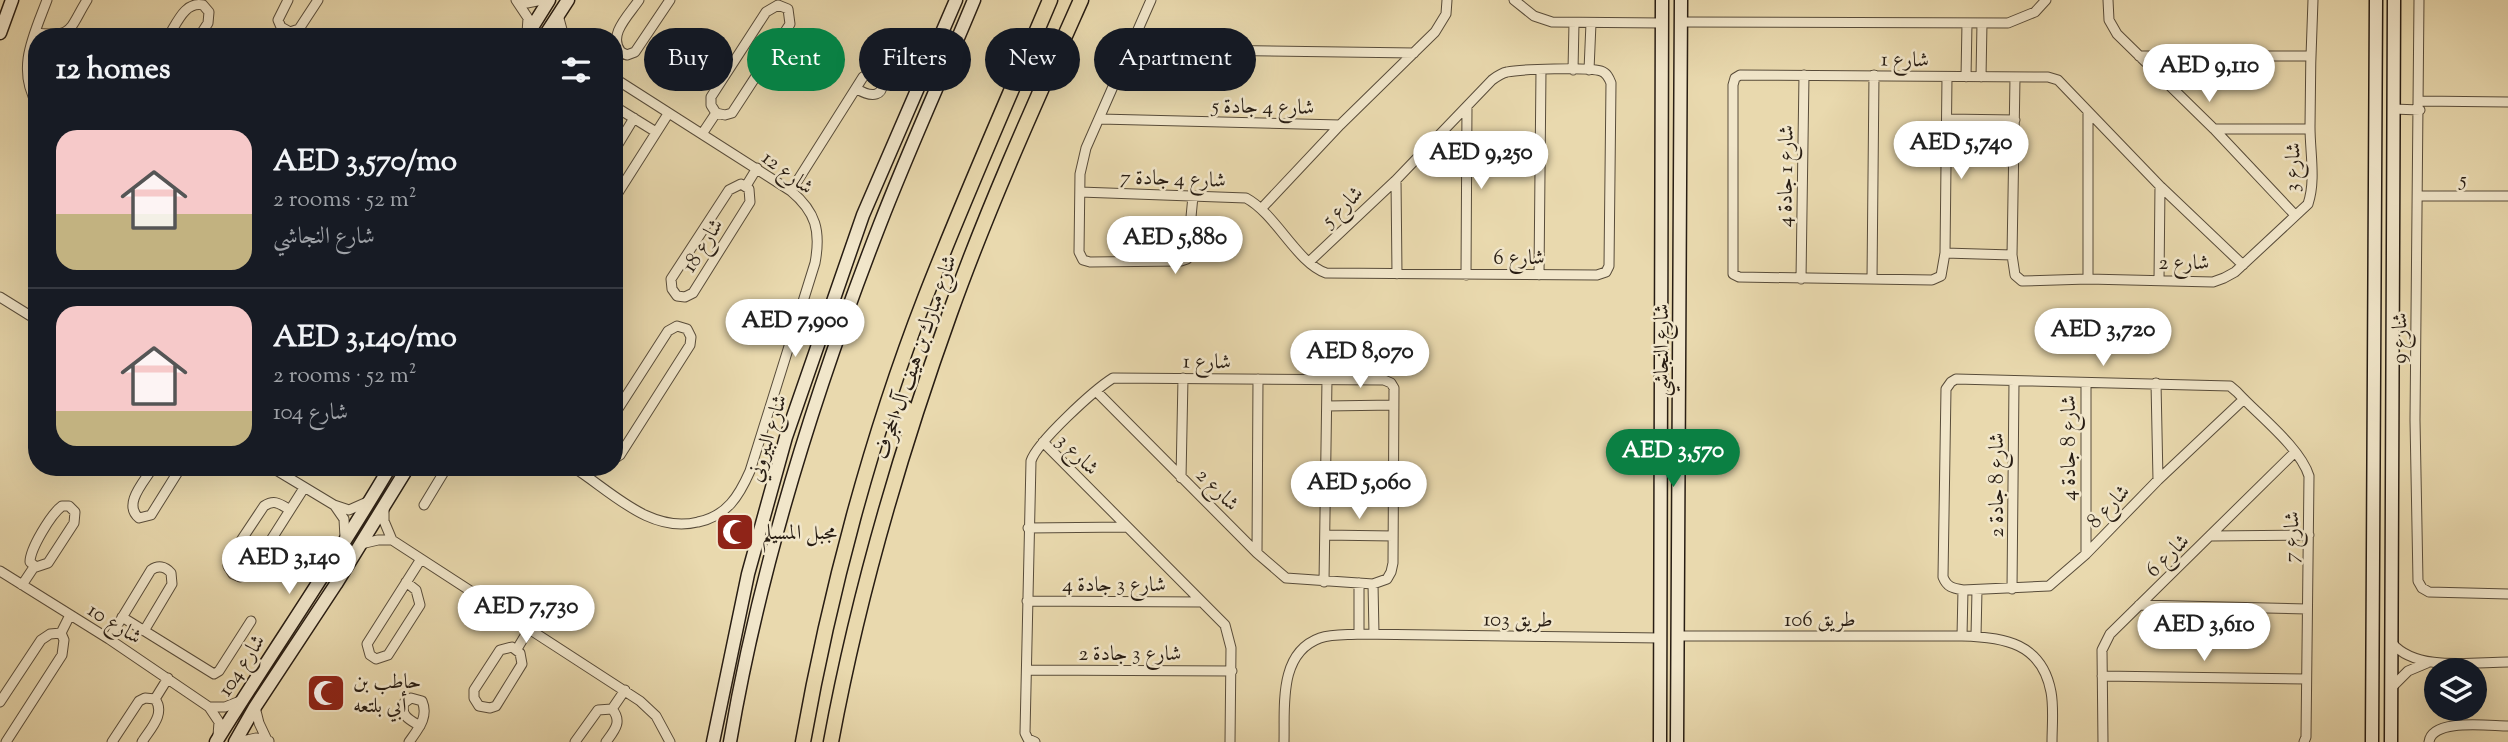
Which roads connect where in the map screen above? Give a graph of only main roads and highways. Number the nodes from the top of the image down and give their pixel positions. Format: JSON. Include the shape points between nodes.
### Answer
{"nodes":[{"id":1,"x":1038,"y":0,"type":"edge"},
{"id":2,"x":1050,"y":0,"type":"edge"},
{"id":3,"x":1081,"y":0,"type":"edge"},
{"id":4,"x":1034,"y":28,"type":"edge"},
{"id":5,"x":1038,"y":28,"type":"edge"},
{"id":6,"x":1011,"y":91,"type":"edge"},
{"id":7,"x":949,"y":243,"type":"junction"},
{"id":8,"x":970,"y":262,"type":"junction"},
{"id":9,"x":888,"y":407,"type":"junction"},
{"id":10,"x":892,"y":489,"type":"junction"},
{"id":11,"x":803,"y":742,"type":"edge"},
{"id":12,"x":831,"y":742,"type":"edge"}],
"edges":[{"from":1,"to":4,"type":"main road"},
{"from":2,"to":5,"type":"main road","name":"شارع مبارك بن هيف آل الحجرف"},
{"from":3,"to":8,"type":"main road","name":"شارع مبارك بن هيف آل الحجرف"},
{"from":6,"to":7,"type":"main road","name":"شارع مبارك بن هيف آل الحجرف"},
{"from":7,"to":8,"type":"main road","via":[[953,266]]},
{"from":7,"to":9,"type":"main road","name":"شارع مبارك بن هيف آل الحجرف"},
{"from":8,"to":10,"type":"main road","name":"شارع مبارك بن هيف آل الحجرف"},
{"from":9,"to":10,"type":"main road","via":[[900,404],[907,411]]},
{"from":9,"to":11,"type":"main road","name":"شارع مبارك بن هيف آل الحجرف","via":[[841,568]]},
{"from":10,"to":12,"type":"main road","name":"شارع مبارك بن هيف آل الحجرف"}]}
